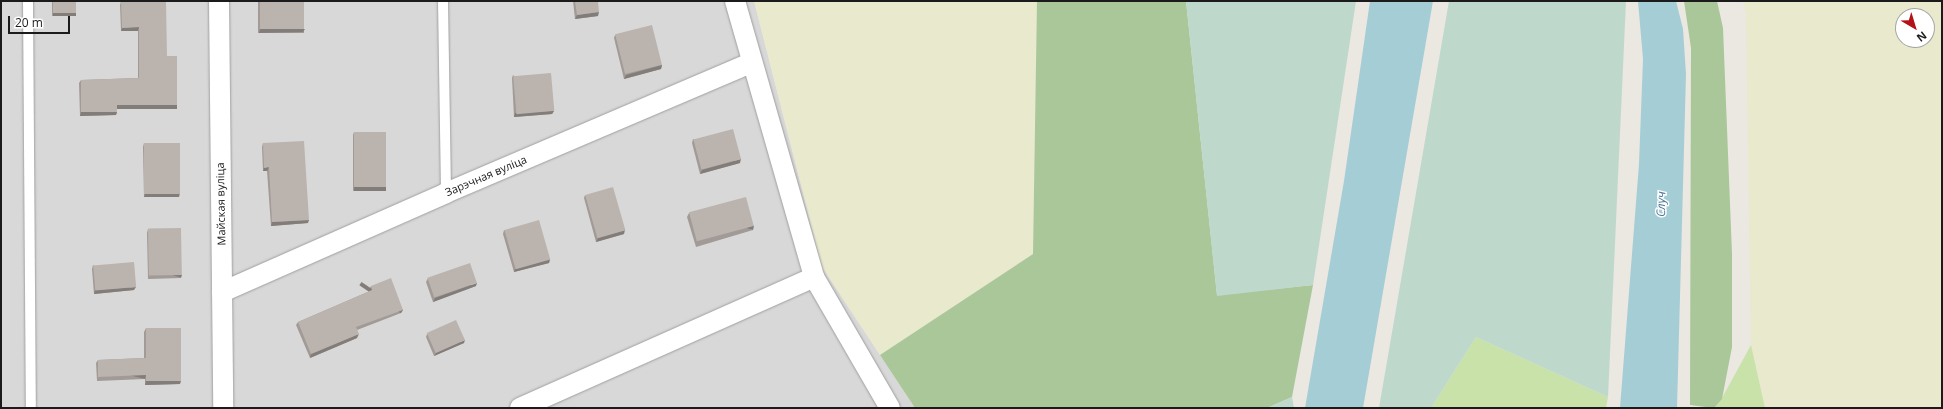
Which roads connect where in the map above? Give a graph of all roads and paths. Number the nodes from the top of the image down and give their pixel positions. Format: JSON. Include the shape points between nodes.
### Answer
{"nodes":[{"id":1,"x":28,"y":1,"type":"edge"},
{"id":2,"x":219,"y":1,"type":"edge"},
{"id":3,"x":443,"y":1,"type":"edge"},
{"id":4,"x":735,"y":1,"type":"edge"},
{"id":5,"x":751,"y":63,"type":"junction"},
{"id":6,"x":446,"y":193,"type":"junction"},
{"id":7,"x":814,"y":277,"type":"junction"},
{"id":8,"x":222,"y":292,"type":"junction"},
{"id":9,"x":31,"y":408,"type":"edge"},
{"id":10,"x":223,"y":408,"type":"edge"},
{"id":11,"x":520,"y":408,"type":"edge"},
{"id":12,"x":890,"y":408,"type":"edge"}],
"edges":[{"from":1,"to":9,"type":"lane"},
{"from":2,"to":8,"type":"street","name":"Майская вуліца"},
{"from":3,"to":6,"type":"lane"},
{"from":4,"to":5,"type":"street"},
{"from":5,"to":6,"type":"street","name":"Зарэчная вуліца"},
{"from":5,"to":7,"type":"street"},
{"from":6,"to":8,"type":"street","name":"Зарэчная вуліца"},
{"from":7,"to":11,"type":"street"},
{"from":7,"to":12,"type":"street"},
{"from":8,"to":10,"type":"street","name":"Майская вуліца"}]}
